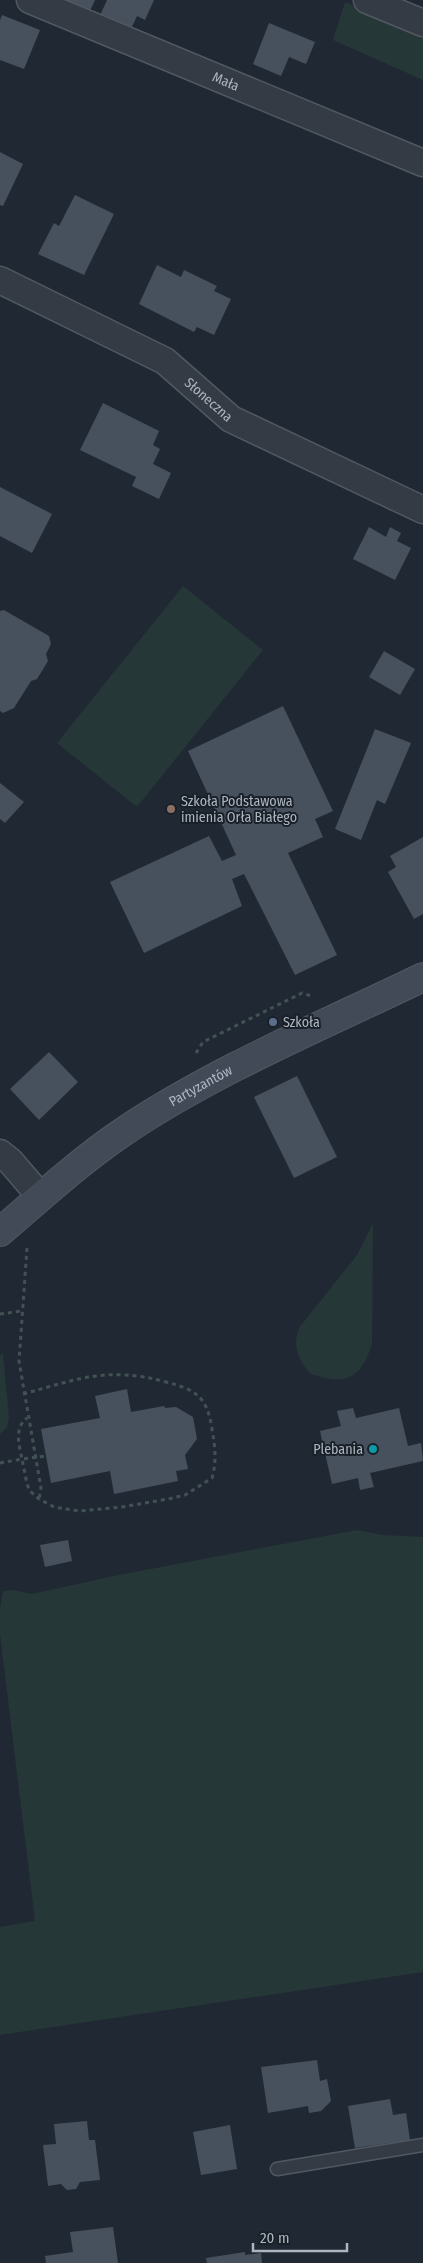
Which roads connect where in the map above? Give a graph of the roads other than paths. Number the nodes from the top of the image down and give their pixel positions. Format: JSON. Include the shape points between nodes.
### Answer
{"nodes":[{"id":1,"x":30,"y":0,"type":"edge"},
{"id":2,"x":367,"y":0,"type":"edge"},
{"id":3,"x":423,"y":24,"type":"edge"},
{"id":4,"x":423,"y":163,"type":"edge"},
{"id":5,"x":0,"y":280,"type":"edge"},
{"id":6,"x":423,"y":510,"type":"edge"},
{"id":7,"x":423,"y":977,"type":"edge"},
{"id":8,"x":0,"y":1153,"type":"edge"},
{"id":9,"x":41,"y":1197,"type":"junction"},
{"id":10,"x":0,"y":1232,"type":"edge"},
{"id":11,"x":423,"y":2145,"type":"edge"},
{"id":12,"x":277,"y":2169,"type":"dead end"}],
"edges":[{"from":1,"to":4,"type":"street","name":"Mała"},
{"from":2,"to":3,"type":"street"},
{"from":5,"to":6,"type":"street","name":"Słoneczna","via":[[165,361],[231,419]]},
{"from":7,"to":9,"type":"street","name":"Partyzantów","via":[[214,1078],[124,1132]]},
{"from":8,"to":9,"type":"street"},
{"from":9,"to":10,"type":"street","name":"Partyzantów"},
{"from":11,"to":12,"type":"lane"}]}
